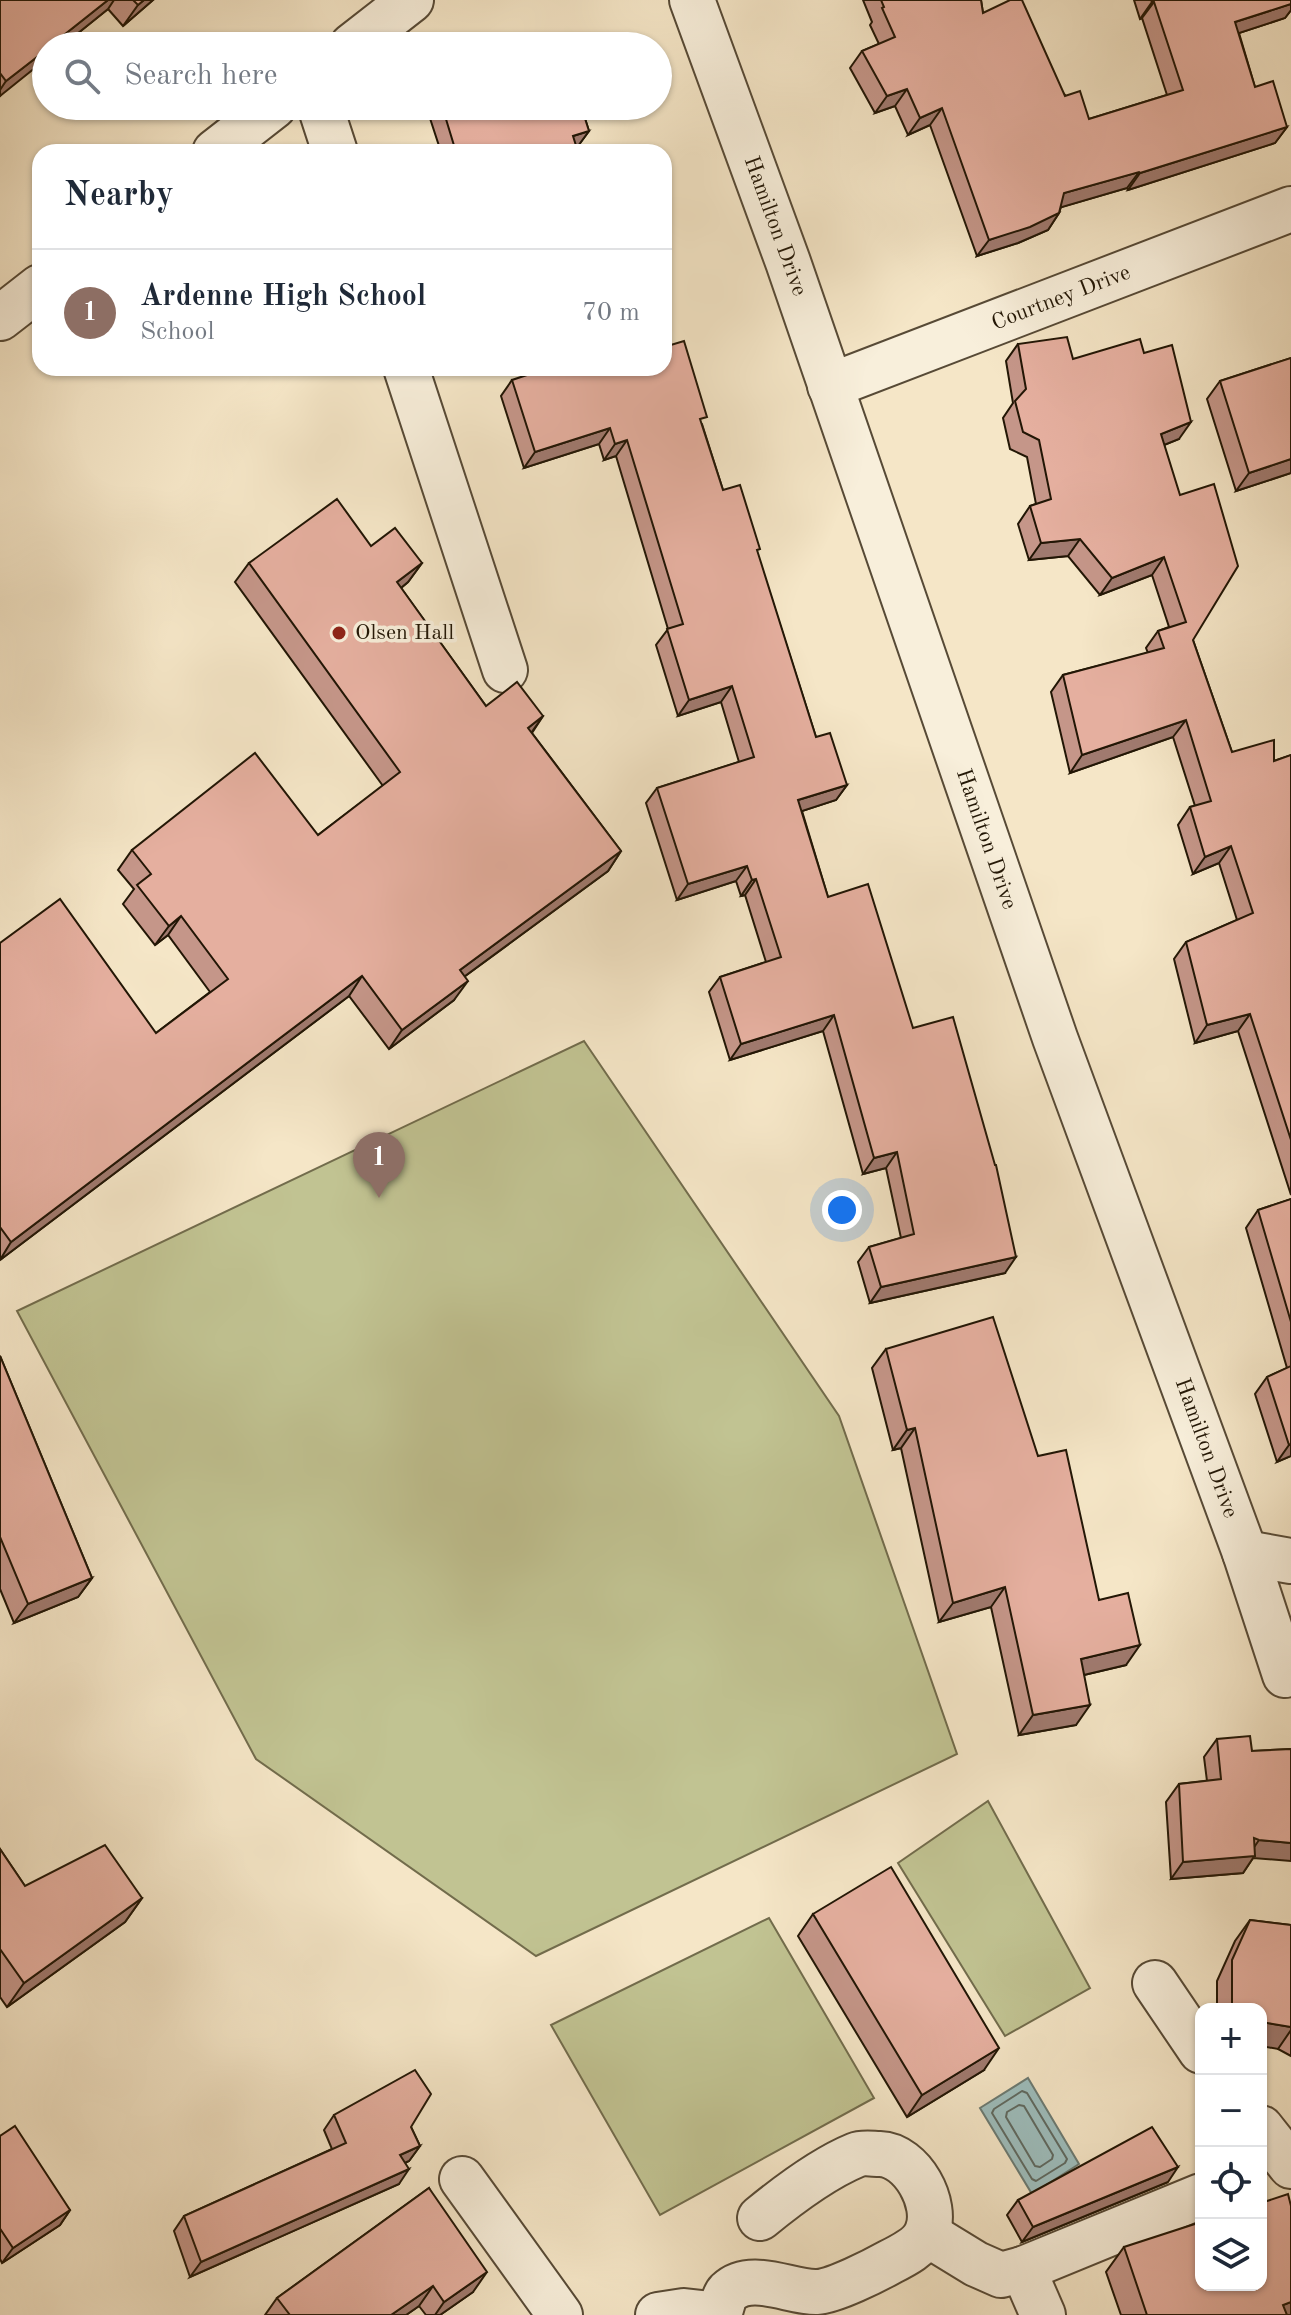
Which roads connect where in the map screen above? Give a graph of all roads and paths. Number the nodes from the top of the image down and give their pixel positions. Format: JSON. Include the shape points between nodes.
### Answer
{"nodes":[{"id":1,"x":411,"y":0,"type":"edge"},
{"id":2,"x":692,"y":0,"type":"edge"},
{"id":3,"x":370,"y":32,"type":"edge"},
{"id":4,"x":256,"y":120,"type":"edge"},
{"id":5,"x":325,"y":120,"type":"edge"},
{"id":6,"x":225,"y":144,"type":"edge"},
{"id":7,"x":332,"y":144,"type":"edge"},
{"id":8,"x":1291,"y":209,"type":"edge"},
{"id":9,"x":32,"y":293,"type":"edge"},
{"id":10,"x":0,"y":318,"type":"edge"},
{"id":11,"x":409,"y":376,"type":"edge"},
{"id":12,"x":830,"y":386,"type":"junction"},
{"id":13,"x":505,"y":670,"type":"dead end"},
{"id":14,"x":1245,"y":1553,"type":"junction"},
{"id":15,"x":1291,"y":1561,"type":"edge"},
{"id":16,"x":1285,"y":1675,"type":"dead end"},
{"id":17,"x":1155,"y":1983,"type":"dead end"},
{"id":18,"x":1195,"y":2042,"type":"edge"},
{"id":19,"x":462,"y":2179,"type":"dead end"},
{"id":20,"x":1195,"y":2198,"type":"edge"},
{"id":21,"x":760,"y":2218,"type":"dead end"},
{"id":22,"x":927,"y":2234,"type":"junction"},
{"id":23,"x":1023,"y":2269,"type":"junction"},
{"id":24,"x":560,"y":2315,"type":"edge"},
{"id":25,"x":658,"y":2315,"type":"edge"},
{"id":26,"x":720,"y":2315,"type":"edge"},
{"id":27,"x":1043,"y":2315,"type":"edge"}],
"edges":[{"from":1,"to":3,"type":"street"},
{"from":2,"to":12,"type":"street","name":"Hamilton Drive"},
{"from":4,"to":6,"type":"street"},
{"from":5,"to":7,"type":"street"},
{"from":8,"to":12,"type":"street","name":"Courtney Drive"},
{"from":9,"to":10,"type":"street"},
{"from":11,"to":13,"type":"street"},
{"from":12,"to":14,"type":"street","name":"Hamilton Drive","via":[[1050,1023]]},
{"from":14,"to":15,"type":"street"},
{"from":14,"to":16,"type":"street","name":"Hamilton Drive"},
{"from":17,"to":18,"type":"street"},
{"from":19,"to":24,"type":"street"},
{"from":20,"to":23,"type":"street"},
{"from":21,"to":22,"type":"street","via":[[797,2188],[859,2154],[888,2154],[915,2173],[925,2191]]},
{"from":22,"to":23,"type":"street","via":[[1001,2275]]},
{"from":22,"to":26,"type":"street","via":[[906,2254],[817,2292],[740,2285],[727,2294]]},
{"from":23,"to":27,"type":"street"},
{"from":25,"to":26,"type":"street"}]}
